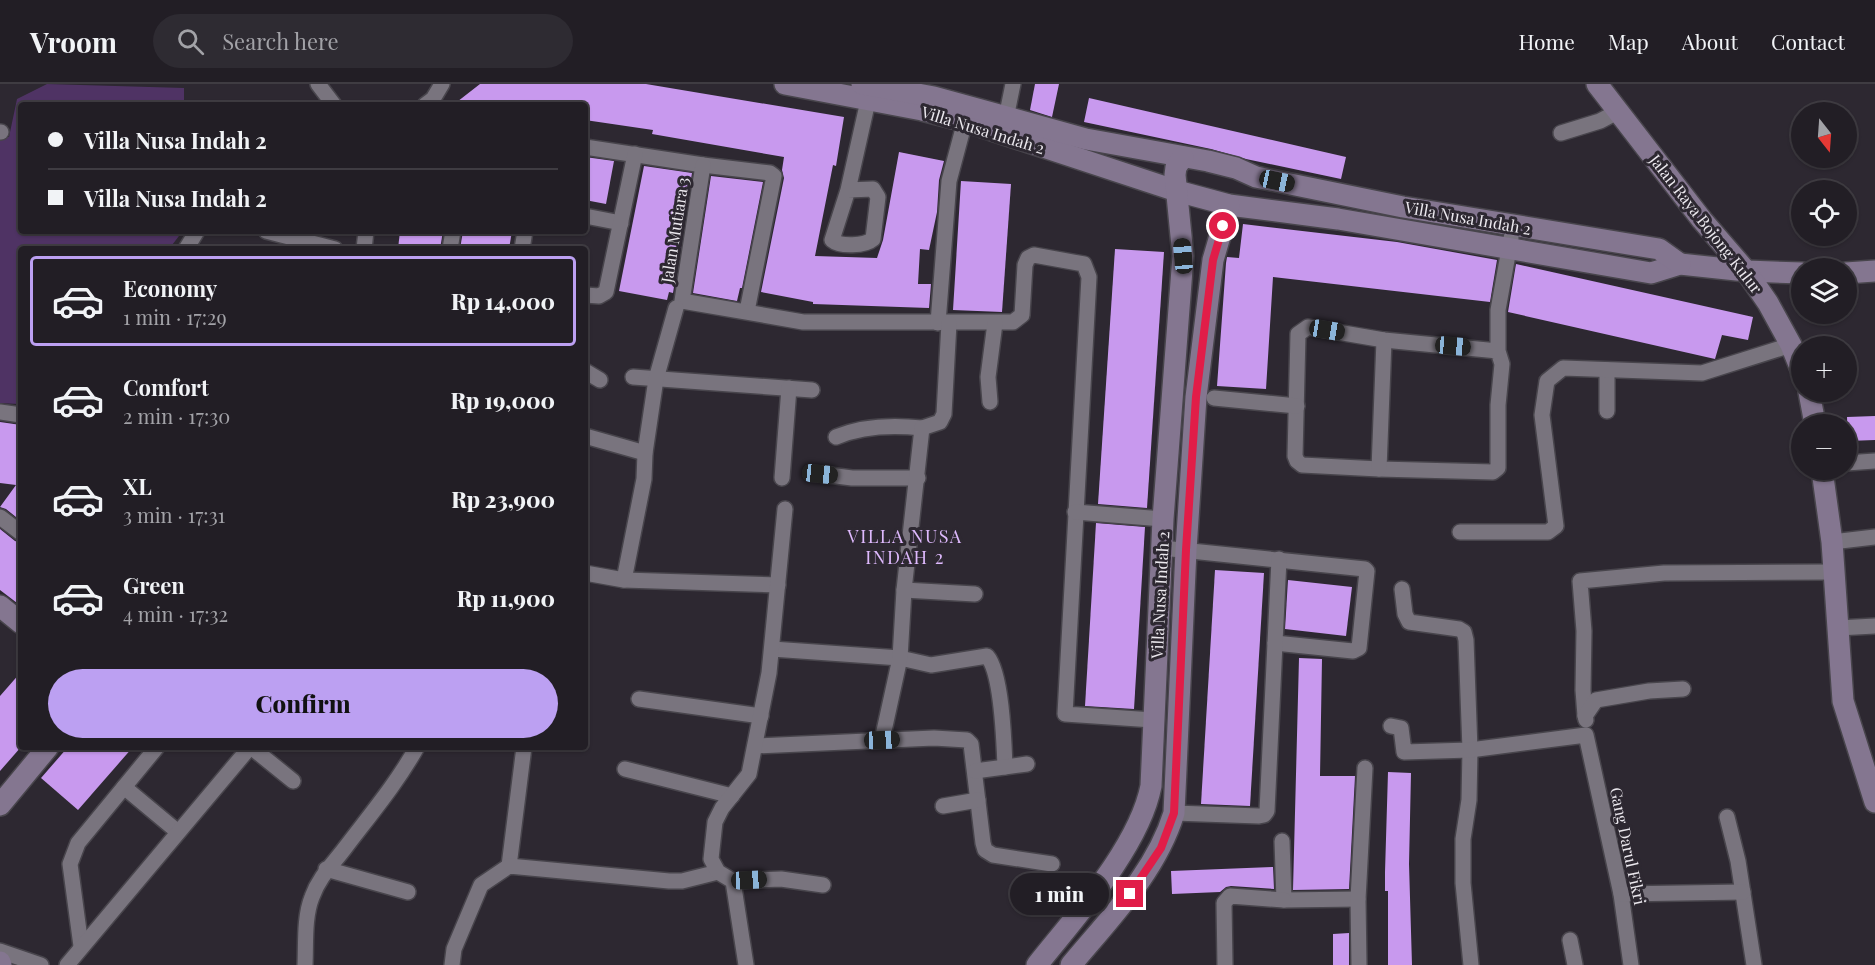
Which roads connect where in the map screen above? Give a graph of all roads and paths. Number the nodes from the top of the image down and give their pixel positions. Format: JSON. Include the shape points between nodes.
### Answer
{"nodes":[{"id":1,"x":318,"y":84,"type":"edge"},
{"id":2,"x":442,"y":84,"type":"edge"},
{"id":3,"x":785,"y":84,"type":"edge"},
{"id":4,"x":1013,"y":84,"type":"edge"},
{"id":5,"x":1597,"y":84,"type":"edge"},
{"id":6,"x":862,"y":90,"type":"edge"},
{"id":7,"x":935,"y":91,"type":"edge"},
{"id":8,"x":332,"y":102,"type":"edge"},
{"id":9,"x":428,"y":102,"type":"edge"},
{"id":10,"x":1617,"y":112,"type":"junction"},
{"id":11,"x":1006,"y":118,"type":"junction"},
{"id":12,"x":965,"y":121,"type":"junction"},
{"id":13,"x":1562,"y":133,"type":"dead end"},
{"id":14,"x":588,"y":147,"type":"edge"},
{"id":15,"x":635,"y":154,"type":"junction"},
{"id":16,"x":1183,"y":157,"type":"junction"},
{"id":17,"x":703,"y":165,"type":"junction"},
{"id":18,"x":1256,"y":177,"type":"junction"},
{"id":19,"x":848,"y":190,"type":"dead end"},
{"id":20,"x":1177,"y":191,"type":"junction"},
{"id":21,"x":1237,"y":206,"type":"junction"},
{"id":22,"x":588,"y":217,"type":"edge"},
{"id":23,"x":621,"y":223,"type":"junction"},
{"id":24,"x":1513,"y":226,"type":"junction"},
{"id":25,"x":1551,"y":232,"type":"junction"},
{"id":26,"x":275,"y":234,"type":"edge"},
{"id":27,"x":289,"y":239,"type":"edge"},
{"id":28,"x":321,"y":246,"type":"edge"},
{"id":29,"x":1510,"y":248,"type":"junction"},
{"id":30,"x":1546,"y":255,"type":"junction"},
{"id":31,"x":1680,"y":264,"type":"junction"},
{"id":32,"x":1746,"y":270,"type":"junction"},
{"id":33,"x":1875,"y":271,"type":"edge"},
{"id":34,"x":1791,"y":272,"type":"edge"},
{"id":35,"x":1857,"y":272,"type":"edge"},
{"id":36,"x":588,"y":295,"type":"edge"},
{"id":37,"x":679,"y":305,"type":"junction"},
{"id":38,"x":747,"y":311,"type":"junction"},
{"id":39,"x":943,"y":323,"type":"junction"},
{"id":40,"x":995,"y":323,"type":"junction"},
{"id":41,"x":1384,"y":340,"type":"junction"},
{"id":42,"x":1791,"y":345,"type":"joint"},
{"id":43,"x":1498,"y":351,"type":"junction"},
{"id":44,"x":1607,"y":370,"type":"junction"},
{"id":45,"x":588,"y":373,"type":"edge"},
{"id":46,"x":633,"y":377,"type":"dead end"},
{"id":47,"x":656,"y":379,"type":"junction"},
{"id":48,"x":600,"y":380,"type":"dead end"},
{"id":49,"x":789,"y":388,"type":"junction"},
{"id":50,"x":812,"y":390,"type":"dead end"},
{"id":51,"x":1214,"y":398,"type":"dead end"},
{"id":52,"x":990,"y":402,"type":"dead end"},
{"id":53,"x":1297,"y":406,"type":"junction"},
{"id":54,"x":1607,"y":411,"type":"dead end"},
{"id":55,"x":0,"y":412,"type":"edge"},
{"id":56,"x":18,"y":415,"type":"edge"},
{"id":57,"x":922,"y":428,"type":"junction"},
{"id":58,"x":588,"y":437,"type":"edge"},
{"id":59,"x":836,"y":437,"type":"dead end"},
{"id":60,"x":645,"y":453,"type":"junction"},
{"id":61,"x":1875,"y":461,"type":"edge"},
{"id":62,"x":1857,"y":462,"type":"edge"},
{"id":63,"x":1379,"y":469,"type":"junction"},
{"id":64,"x":820,"y":474,"type":"dead end"},
{"id":65,"x":782,"y":478,"type":"dead end"},
{"id":66,"x":918,"y":478,"type":"junction"},
{"id":67,"x":1823,"y":480,"type":"edge"},
{"id":68,"x":785,"y":509,"type":"dead end"},
{"id":69,"x":1076,"y":512,"type":"junction"},
{"id":70,"x":0,"y":517,"type":"edge"},
{"id":71,"x":1163,"y":519,"type":"junction"},
{"id":72,"x":18,"y":531,"type":"edge"},
{"id":73,"x":1460,"y":532,"type":"dead end"},
{"id":74,"x":1875,"y":537,"type":"edge"},
{"id":75,"x":1832,"y":542,"type":"junction"},
{"id":76,"x":1162,"y":548,"type":"junction"},
{"id":77,"x":1186,"y":550,"type":"junction"},
{"id":78,"x":1279,"y":559,"type":"junction"},
{"id":79,"x":1834,"y":572,"type":"junction"},
{"id":80,"x":588,"y":574,"type":"edge"},
{"id":81,"x":624,"y":580,"type":"junction"},
{"id":82,"x":778,"y":585,"type":"junction"},
{"id":83,"x":1402,"y":589,"type":"dead end"},
{"id":84,"x":904,"y":590,"type":"junction"},
{"id":85,"x":975,"y":594,"type":"dead end"},
{"id":86,"x":0,"y":606,"type":"edge"},
{"id":87,"x":18,"y":621,"type":"edge"},
{"id":88,"x":1875,"y":626,"type":"edge"},
{"id":89,"x":1838,"y":628,"type":"junction"},
{"id":90,"x":1275,"y":642,"type":"junction"},
{"id":91,"x":772,"y":650,"type":"junction"},
{"id":92,"x":900,"y":658,"type":"junction"},
{"id":93,"x":1683,"y":689,"type":"dead end"},
{"id":94,"x":639,"y":699,"type":"dead end"},
{"id":95,"x":761,"y":716,"type":"junction"},
{"id":96,"x":1586,"y":716,"type":"junction"},
{"id":97,"x":1153,"y":720,"type":"junction"},
{"id":98,"x":1390,"y":726,"type":"dead end"},
{"id":99,"x":1586,"y":735,"type":"junction"},
{"id":100,"x":882,"y":740,"type":"junction"},
{"id":101,"x":755,"y":746,"type":"junction"},
{"id":102,"x":46,"y":750,"type":"edge"},
{"id":103,"x":155,"y":750,"type":"edge"},
{"id":104,"x":247,"y":750,"type":"edge"},
{"id":105,"x":254,"y":750,"type":"edge"},
{"id":106,"x":415,"y":750,"type":"edge"},
{"id":107,"x":524,"y":750,"type":"edge"},
{"id":108,"x":1470,"y":750,"type":"junction"},
{"id":109,"x":1027,"y":764,"type":"dead end"},
{"id":110,"x":1005,"y":767,"type":"junction"},
{"id":111,"x":1365,"y":768,"type":"dead end"},
{"id":112,"x":1869,"y":768,"type":"edge"},
{"id":113,"x":625,"y":769,"type":"dead end"},
{"id":114,"x":975,"y":771,"type":"junction"},
{"id":115,"x":293,"y":781,"type":"dead end"},
{"id":116,"x":124,"y":787,"type":"junction"},
{"id":117,"x":732,"y":796,"type":"junction"},
{"id":118,"x":978,"y":800,"type":"junction"},
{"id":119,"x":1875,"y":802,"type":"edge"},
{"id":120,"x":0,"y":805,"type":"edge"},
{"id":121,"x":943,"y":806,"type":"dead end"},
{"id":122,"x":1174,"y":813,"type":"junction"},
{"id":123,"x":1727,"y":817,"type":"dead end"},
{"id":124,"x":178,"y":832,"type":"junction"},
{"id":125,"x":1282,"y":841,"type":"dead end"},
{"id":126,"x":1052,"y":864,"type":"dead end"},
{"id":127,"x":509,"y":866,"type":"junction"},
{"id":128,"x":326,"y":869,"type":"junction"},
{"id":129,"x":718,"y":872,"type":"junction"},
{"id":130,"x":733,"y":881,"type":"junction"},
{"id":131,"x":823,"y":885,"type":"dead end"},
{"id":132,"x":408,"y":892,"type":"dead end"},
{"id":133,"x":1743,"y":892,"type":"junction"},
{"id":134,"x":1621,"y":894,"type":"junction"},
{"id":135,"x":1358,"y":899,"type":"junction"},
{"id":136,"x":1284,"y":900,"type":"junction"},
{"id":137,"x":1570,"y":940,"type":"dead end"},
{"id":138,"x":81,"y":946,"type":"junction"},
{"id":139,"x":0,"y":951,"type":"edge"},
{"id":140,"x":41,"y":965,"type":"edge"},
{"id":141,"x":67,"y":965,"type":"edge"},
{"id":142,"x":305,"y":965,"type":"edge"},
{"id":143,"x":452,"y":965,"type":"edge"},
{"id":144,"x":746,"y":965,"type":"edge"},
{"id":145,"x":1037,"y":965,"type":"edge"},
{"id":146,"x":1071,"y":965,"type":"edge"},
{"id":147,"x":1225,"y":965,"type":"edge"},
{"id":148,"x":1359,"y":965,"type":"edge"},
{"id":149,"x":1471,"y":965,"type":"edge"},
{"id":150,"x":1575,"y":965,"type":"edge"},
{"id":151,"x":1631,"y":965,"type":"edge"},
{"id":152,"x":1754,"y":965,"type":"edge"}],
"edges":[{"from":1,"to":8,"type":"street"},
{"from":2,"to":9,"type":"street"},
{"from":3,"to":6,"type":"main road","name":"Villa Nusa Indah 2"},
{"from":4,"to":11,"type":"street"},
{"from":5,"to":10,"type":"main road","name":"Jalan Raya Bojong Kulur"},
{"from":6,"to":7,"type":"main road","name":"Villa Nusa Indah 2"},
{"from":6,"to":12,"type":"main road","name":"Villa Nusa Indah 2"},
{"from":6,"to":19,"type":"street"},
{"from":7,"to":11,"type":"main road","name":"Villa Nusa Indah 2"},
{"from":10,"to":13,"type":"street"},
{"from":10,"to":32,"type":"main road","name":"Jalan Raya Bojong Kulur"},
{"from":11,"to":16,"type":"main road","name":"Villa Nusa Indah 2","via":[[1086,140]]},
{"from":12,"to":20,"type":"main road","name":"Villa Nusa Indah 2"},
{"from":12,"to":39,"type":"street","via":[[949,181]]},
{"from":14,"to":15,"type":"street"},
{"from":15,"to":17,"type":"street"},
{"from":15,"to":23,"type":"street"},
{"from":16,"to":18,"type":"main road","name":"Villa Nusa Indah 2","via":[[1236,168]]},
{"from":16,"to":20,"type":"main road","name":"Villa Nusa Indah 2","via":[[1176,167]]},
{"from":17,"to":37,"type":"street","name":"Jalan Mutiara 3"},
{"from":17,"to":38,"type":"street","via":[[774,176]]},
{"from":18,"to":21,"type":"main road","via":[[1254,195]]},
{"from":18,"to":24,"type":"main road","name":"Villa Nusa Indah 2"},
{"from":20,"to":21,"type":"main road","name":"Villa Nusa Indah 2"},
{"from":20,"to":71,"type":"main road","name":"Villa Nusa Indah 2","via":[[1183,256]]},
{"from":21,"to":29,"type":"main road","name":"Villa Nusa Indah 2"},
{"from":21,"to":77,"type":"main road","name":"Villa Nusa Indah 2","via":[[1213,260],[1196,397]]},
{"from":22,"to":23,"type":"street"},
{"from":23,"to":36,"type":"street","via":[[606,292]]},
{"from":24,"to":25,"type":"main road","name":"Villa Nusa Indah 2"},
{"from":24,"to":29,"type":"street"},
{"from":25,"to":30,"type":"main road"},
{"from":25,"to":31,"type":"main road","name":"Villa Nusa Indah 2","via":[[1659,249]]},
{"from":26,"to":27,"type":"street"},
{"from":27,"to":28,"type":"street"},
{"from":29,"to":30,"type":"main road","name":"Villa Nusa Indah 2"},
{"from":29,"to":43,"type":"street","via":[[1498,309]]},
{"from":30,"to":31,"type":"main road","name":"Villa Nusa Indah 2","via":[[1651,273]]},
{"from":31,"to":32,"type":"main road","name":"Villa Nusa Indah 2"},
{"from":32,"to":34,"type":"main road","name":"Villa Nusa Indah 2"},
{"from":32,"to":42,"type":"main road","name":"Jalan Raya Bojong Kulur"},
{"from":33,"to":35,"type":"main road"},
{"from":37,"to":38,"type":"street"},
{"from":37,"to":47,"type":"street","name":"Jalan Mutiara 3"},
{"from":38,"to":39,"type":"street","via":[[802,322]]},
{"from":39,"to":40,"type":"street"},
{"from":39,"to":57,"type":"street","via":[[944,414],[940,422]]},
{"from":40,"to":52,"type":"street","via":[[988,377]]},
{"from":40,"to":69,"type":"street","via":[[1013,322],[1022,315],[1025,265],[1029,258],[1034,255],[1084,264],[1089,277]]},
{"from":41,"to":43,"type":"street"},
{"from":41,"to":53,"type":"street","via":[[1302,329],[1298,334]]},
{"from":41,"to":63,"type":"street"},
{"from":42,"to":44,"type":"street","via":[[1702,373]]},
{"from":43,"to":63,"type":"street","via":[[1502,364],[1498,464],[1494,472]]},
{"from":44,"to":54,"type":"street"},
{"from":44,"to":73,"type":"street","via":[[1563,368],[1547,381],[1542,415],[1556,526],[1548,532]]},
{"from":45,"to":48,"type":"street"},
{"from":46,"to":47,"type":"street"},
{"from":47,"to":49,"type":"street"},
{"from":47,"to":60,"type":"street","name":"Jalan Mutiara 3"},
{"from":49,"to":50,"type":"street"},
{"from":49,"to":65,"type":"street"},
{"from":51,"to":53,"type":"street"},
{"from":53,"to":63,"type":"street","via":[[1295,456],[1302,465]]},
{"from":55,"to":56,"type":"street"},
{"from":57,"to":59,"type":"street","via":[[850,431]]},
{"from":57,"to":66,"type":"street"},
{"from":58,"to":60,"type":"street"},
{"from":60,"to":81,"type":"street","name":"Jalan Mutiara 3","via":[[644,479]]},
{"from":61,"to":62,"type":"street"},
{"from":64,"to":66,"type":"street"},
{"from":66,"to":84,"type":"street"},
{"from":67,"to":75,"type":"main road"},
{"from":68,"to":82,"type":"street"},
{"from":69,"to":71,"type":"street"},
{"from":69,"to":97,"type":"street","via":[[1065,714]]},
{"from":70,"to":72,"type":"street"},
{"from":71,"to":76,"type":"main road","name":"Villa Nusa Indah 2"},
{"from":74,"to":75,"type":"street"},
{"from":75,"to":79,"type":"main road"},
{"from":76,"to":77,"type":"street"},
{"from":76,"to":97,"type":"main road","name":"Villa Nusa Indah 2"},
{"from":77,"to":78,"type":"street"},
{"from":77,"to":122,"type":"main road","name":"Villa Nusa Indah 2"},
{"from":78,"to":90,"type":"street"},
{"from":78,"to":90,"type":"street","via":[[1365,569],[1367,574],[1359,648],[1353,651]]},
{"from":79,"to":89,"type":"main road"},
{"from":79,"to":96,"type":"street","name":"Gang Darul Fikri","via":[[1664,573],[1580,581]]},
{"from":80,"to":81,"type":"street"},
{"from":81,"to":82,"type":"street"},
{"from":82,"to":91,"type":"street"},
{"from":83,"to":108,"type":"street","via":[[1409,622],[1464,632]]},
{"from":84,"to":85,"type":"street"},
{"from":84,"to":92,"type":"street"},
{"from":86,"to":87,"type":"main road"},
{"from":88,"to":89,"type":"street"},
{"from":89,"to":112,"type":"main road","via":[[1844,701]]},
{"from":90,"to":122,"type":"street","via":[[1267,810],[1259,816]]},
{"from":91,"to":92,"type":"street"},
{"from":91,"to":95,"type":"street"},
{"from":92,"to":100,"type":"street"},
{"from":92,"to":110,"type":"street","via":[[931,665],[989,658],[1003,711]]},
{"from":93,"to":96,"type":"street","via":[[1596,700]]},
{"from":94,"to":95,"type":"street"},
{"from":95,"to":101,"type":"street"},
{"from":96,"to":99,"type":"street","name":"Gang Darul Fikri"},
{"from":97,"to":145,"type":"main road","name":"Villa Nusa Indah 2","via":[[1151,786],[1140,822],[1105,879]]},
{"from":98,"to":108,"type":"street","via":[[1401,728],[1404,752]]},
{"from":99,"to":108,"type":"street"},
{"from":99,"to":134,"type":"street","name":"Gang Darul Fikri"},
{"from":100,"to":101,"type":"street"},
{"from":100,"to":114,"type":"street","via":[[967,740]]},
{"from":101,"to":117,"type":"street","via":[[749,774]]},
{"from":102,"to":120,"type":"main road"},
{"from":103,"to":116,"type":"street"},
{"from":104,"to":124,"type":"street"},
{"from":105,"to":115,"type":"street"},
{"from":106,"to":128,"type":"street","via":[[403,772]]},
{"from":107,"to":127,"type":"street"},
{"from":108,"to":149,"type":"street","via":[[1469,801],[1462,839]]},
{"from":109,"to":110,"type":"street"},
{"from":110,"to":114,"type":"street"},
{"from":111,"to":135,"type":"street"},
{"from":112,"to":119,"type":"main road"},
{"from":113,"to":117,"type":"street"},
{"from":114,"to":118,"type":"street"},
{"from":116,"to":124,"type":"street"},
{"from":116,"to":138,"type":"street","via":[[78,843],[70,864]]},
{"from":117,"to":129,"type":"street","via":[[715,822],[711,859]]},
{"from":118,"to":121,"type":"street"},
{"from":118,"to":126,"type":"street","via":[[983,843],[989,853]]},
{"from":122,"to":146,"type":"main road","name":"Villa Nusa Indah 2","via":[[1161,848],[1130,894]]},
{"from":123,"to":133,"type":"street"},
{"from":124,"to":138,"type":"street"},
{"from":125,"to":136,"type":"street"},
{"from":127,"to":129,"type":"street","via":[[669,881]]},
{"from":127,"to":143,"type":"street","via":[[481,885],[454,949]]},
{"from":128,"to":132,"type":"street"},
{"from":128,"to":142,"type":"street","via":[[309,905]]},
{"from":129,"to":130,"type":"street"},
{"from":130,"to":131,"type":"street","via":[[781,879]]},
{"from":130,"to":144,"type":"street"},
{"from":133,"to":134,"type":"street"},
{"from":133,"to":152,"type":"street"},
{"from":134,"to":151,"type":"street","name":"Gang Darul Fikri"},
{"from":135,"to":136,"type":"street"},
{"from":135,"to":148,"type":"street"},
{"from":136,"to":147,"type":"street","via":[[1230,896],[1226,899]]},
{"from":137,"to":150,"type":"street"},
{"from":138,"to":141,"type":"street"},
{"from":139,"to":140,"type":"street"}]}
